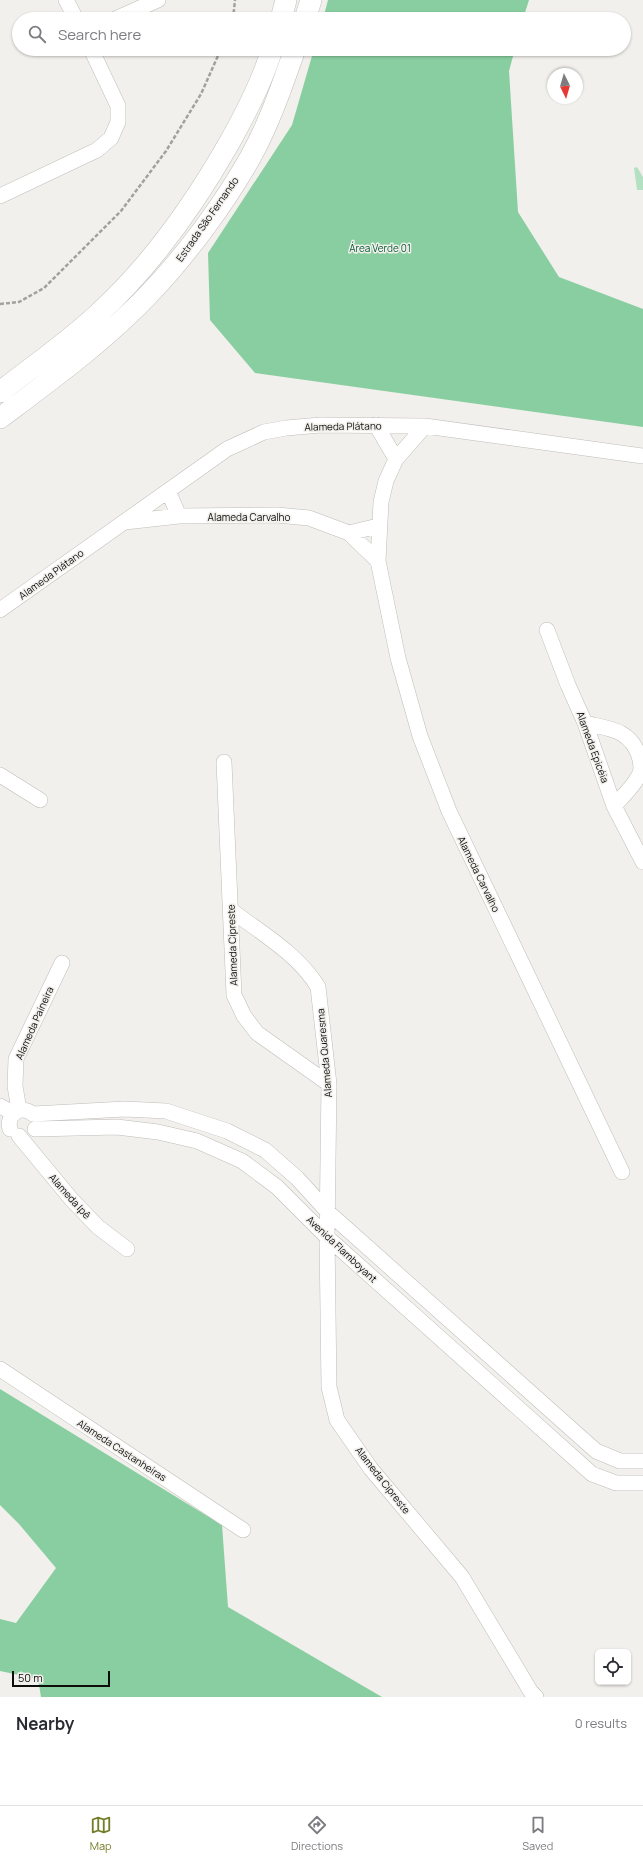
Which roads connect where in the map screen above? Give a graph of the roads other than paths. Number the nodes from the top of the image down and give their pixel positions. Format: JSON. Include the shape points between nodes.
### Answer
{"nodes":[{"id":1,"x":66,"y":0,"type":"edge"},
{"id":2,"x":158,"y":0,"type":"edge"},
{"id":3,"x":286,"y":0,"type":"edge"},
{"id":4,"x":311,"y":0,"type":"edge"},
{"id":5,"x":72,"y":12,"type":"edge"},
{"id":6,"x":131,"y":12,"type":"edge"},
{"id":7,"x":283,"y":12,"type":"edge"},
{"id":8,"x":307,"y":12,"type":"edge"},
{"id":9,"x":94,"y":56,"type":"edge"},
{"id":10,"x":269,"y":56,"type":"edge"},
{"id":11,"x":293,"y":56,"type":"edge"},
{"id":12,"x":0,"y":196,"type":"edge"},
{"id":13,"x":0,"y":392,"type":"edge"},
{"id":14,"x":0,"y":418,"type":"edge"},
{"id":15,"x":376,"y":425,"type":"junction"},
{"id":16,"x":425,"y":426,"type":"junction"},
{"id":17,"x":643,"y":456,"type":"edge"},
{"id":18,"x":396,"y":459,"type":"junction"},
{"id":19,"x":168,"y":491,"type":"junction"},
{"id":20,"x":179,"y":516,"type":"junction"},
{"id":21,"x":124,"y":522,"type":"junction"},
{"id":22,"x":378,"y":526,"type":"junction"},
{"id":23,"x":349,"y":533,"type":"junction"},
{"id":24,"x":378,"y":560,"type":"junction"},
{"id":25,"x":0,"y":610,"type":"edge"},
{"id":26,"x":547,"y":630,"type":"dead end"},
{"id":27,"x":585,"y":723,"type":"junction"},
{"id":28,"x":224,"y":762,"type":"dead end"},
{"id":29,"x":0,"y":775,"type":"edge"},
{"id":30,"x":40,"y":800,"type":"dead end"},
{"id":31,"x":614,"y":806,"type":"junction"},
{"id":32,"x":643,"y":862,"type":"edge"},
{"id":33,"x":231,"y":910,"type":"junction"},
{"id":34,"x":62,"y":962,"type":"dead end"},
{"id":35,"x":329,"y":1084,"type":"junction"},
{"id":36,"x":0,"y":1106,"type":"edge"},
{"id":37,"x":25,"y":1117,"type":"junction"},
{"id":38,"x":10,"y":1130,"type":"edge"},
{"id":39,"x":622,"y":1172,"type":"dead end"},
{"id":40,"x":328,"y":1212,"type":"junction"},
{"id":41,"x":328,"y":1237,"type":"junction"},
{"id":42,"x":127,"y":1249,"type":"dead end"},
{"id":43,"x":374,"y":1253,"type":"junction"},
{"id":44,"x":362,"y":1268,"type":"junction"},
{"id":45,"x":0,"y":1369,"type":"edge"},
{"id":46,"x":643,"y":1461,"type":"edge"},
{"id":47,"x":642,"y":1481,"type":"edge"},
{"id":48,"x":243,"y":1530,"type":"dead end"},
{"id":49,"x":533,"y":1695,"type":"edge"}],
"edges":[{"from":1,"to":5,"type":"street"},
{"from":2,"to":6,"type":"street"},
{"from":3,"to":7,"type":"main road"},
{"from":4,"to":8,"type":"main road"},
{"from":9,"to":12,"type":"street","via":[[118,106],[118,122],[112,138],[97,150]]},
{"from":10,"to":13,"type":"main road","name":"Estrada São Fernando","via":[[247,112],[178,226],[140,273],[97,316]]},
{"from":11,"to":14,"type":"main road","name":"Estrada São Fernando","via":[[278,100],[250,158],[185,254],[151,293],[101,338]]},
{"from":15,"to":16,"type":"street","name":"Alameda Plátano"},
{"from":15,"to":18,"type":"street"},
{"from":15,"to":19,"type":"street","name":"Alameda Plátano","via":[[321,425],[264,432],[226,450]]},
{"from":16,"to":17,"type":"street","name":"Alameda Plátano"},
{"from":16,"to":18,"type":"street","name":"Alameda Carvalho"},
{"from":18,"to":22,"type":"street","name":"Alameda Carvalho","via":[[380,502]]},
{"from":19,"to":20,"type":"street"},
{"from":19,"to":21,"type":"street","name":"Alameda Plátano"},
{"from":20,"to":21,"type":"street","name":"Alameda Carvalho"},
{"from":20,"to":23,"type":"street","name":"Alameda Carvalho","via":[[277,515],[309,518]]},
{"from":21,"to":25,"type":"street","name":"Alameda Plátano"},
{"from":22,"to":23,"type":"street"},
{"from":22,"to":24,"type":"street","name":"Alameda Carvalho"},
{"from":23,"to":24,"type":"street","name":"Alameda Carvalho"},
{"from":24,"to":39,"type":"street","name":"Alameda Carvalho","via":[[398,658],[420,736],[449,811]]},
{"from":26,"to":27,"type":"street","name":"Alameda Epicéia"},
{"from":27,"to":31,"type":"street","name":"Alameda Epicéia"},
{"from":27,"to":31,"type":"street","via":[[622,733],[633,742],[638,752],[639,776]]},
{"from":28,"to":33,"type":"street","name":"Alameda Cipreste"},
{"from":29,"to":30,"type":"street"},
{"from":31,"to":32,"type":"street","name":"Alameda Epicéia"},
{"from":33,"to":35,"type":"street","name":"Alameda Quaresma","via":[[298,961],[310,973],[318,987]]},
{"from":33,"to":35,"type":"street","name":"Alameda Cipreste","via":[[234,995],[244,1016],[257,1033]]},
{"from":34,"to":37,"type":"street","name":"Alameda Paineira","via":[[16,1059],[15,1086]]},
{"from":35,"to":40,"type":"street","name":"Alameda Quaresma"},
{"from":36,"to":37,"type":"street","name":"Avenida Flamboyant"},
{"from":37,"to":38,"type":"street","via":[[10,1118]]},
{"from":37,"to":38,"type":"street","name":"Avenida Flamboyant","via":[[31,1134],[25,1137]]},
{"from":37,"to":40,"type":"street","name":"Avenida Flamboyant","via":[[126,1109],[166,1111],[227,1131],[265,1150],[297,1178]]},
{"from":37,"to":41,"type":"street","name":"Avenida Flamboyant","via":[[158,1132],[197,1141],[242,1161],[277,1187]]},
{"from":38,"to":42,"type":"street","name":"Alameda Ipê","via":[[98,1227]]},
{"from":40,"to":41,"type":"street","name":"Alameda Quaresma"},
{"from":40,"to":43,"type":"street","name":"Avenida Flamboyant"},
{"from":41,"to":44,"type":"street","name":"Avenida Flamboyant"},
{"from":41,"to":49,"type":"street","name":"Alameda Cipreste","via":[[330,1387],[337,1420],[371,1469],[462,1577]]},
{"from":43,"to":44,"type":"street"},
{"from":43,"to":46,"type":"street","name":"Avenida Flamboyant","via":[[596,1450],[620,1461]]},
{"from":44,"to":47,"type":"street","name":"Avenida Flamboyant","via":[[592,1474],[616,1483]]},
{"from":45,"to":48,"type":"street","name":"Alameda Castanheiras"}]}
